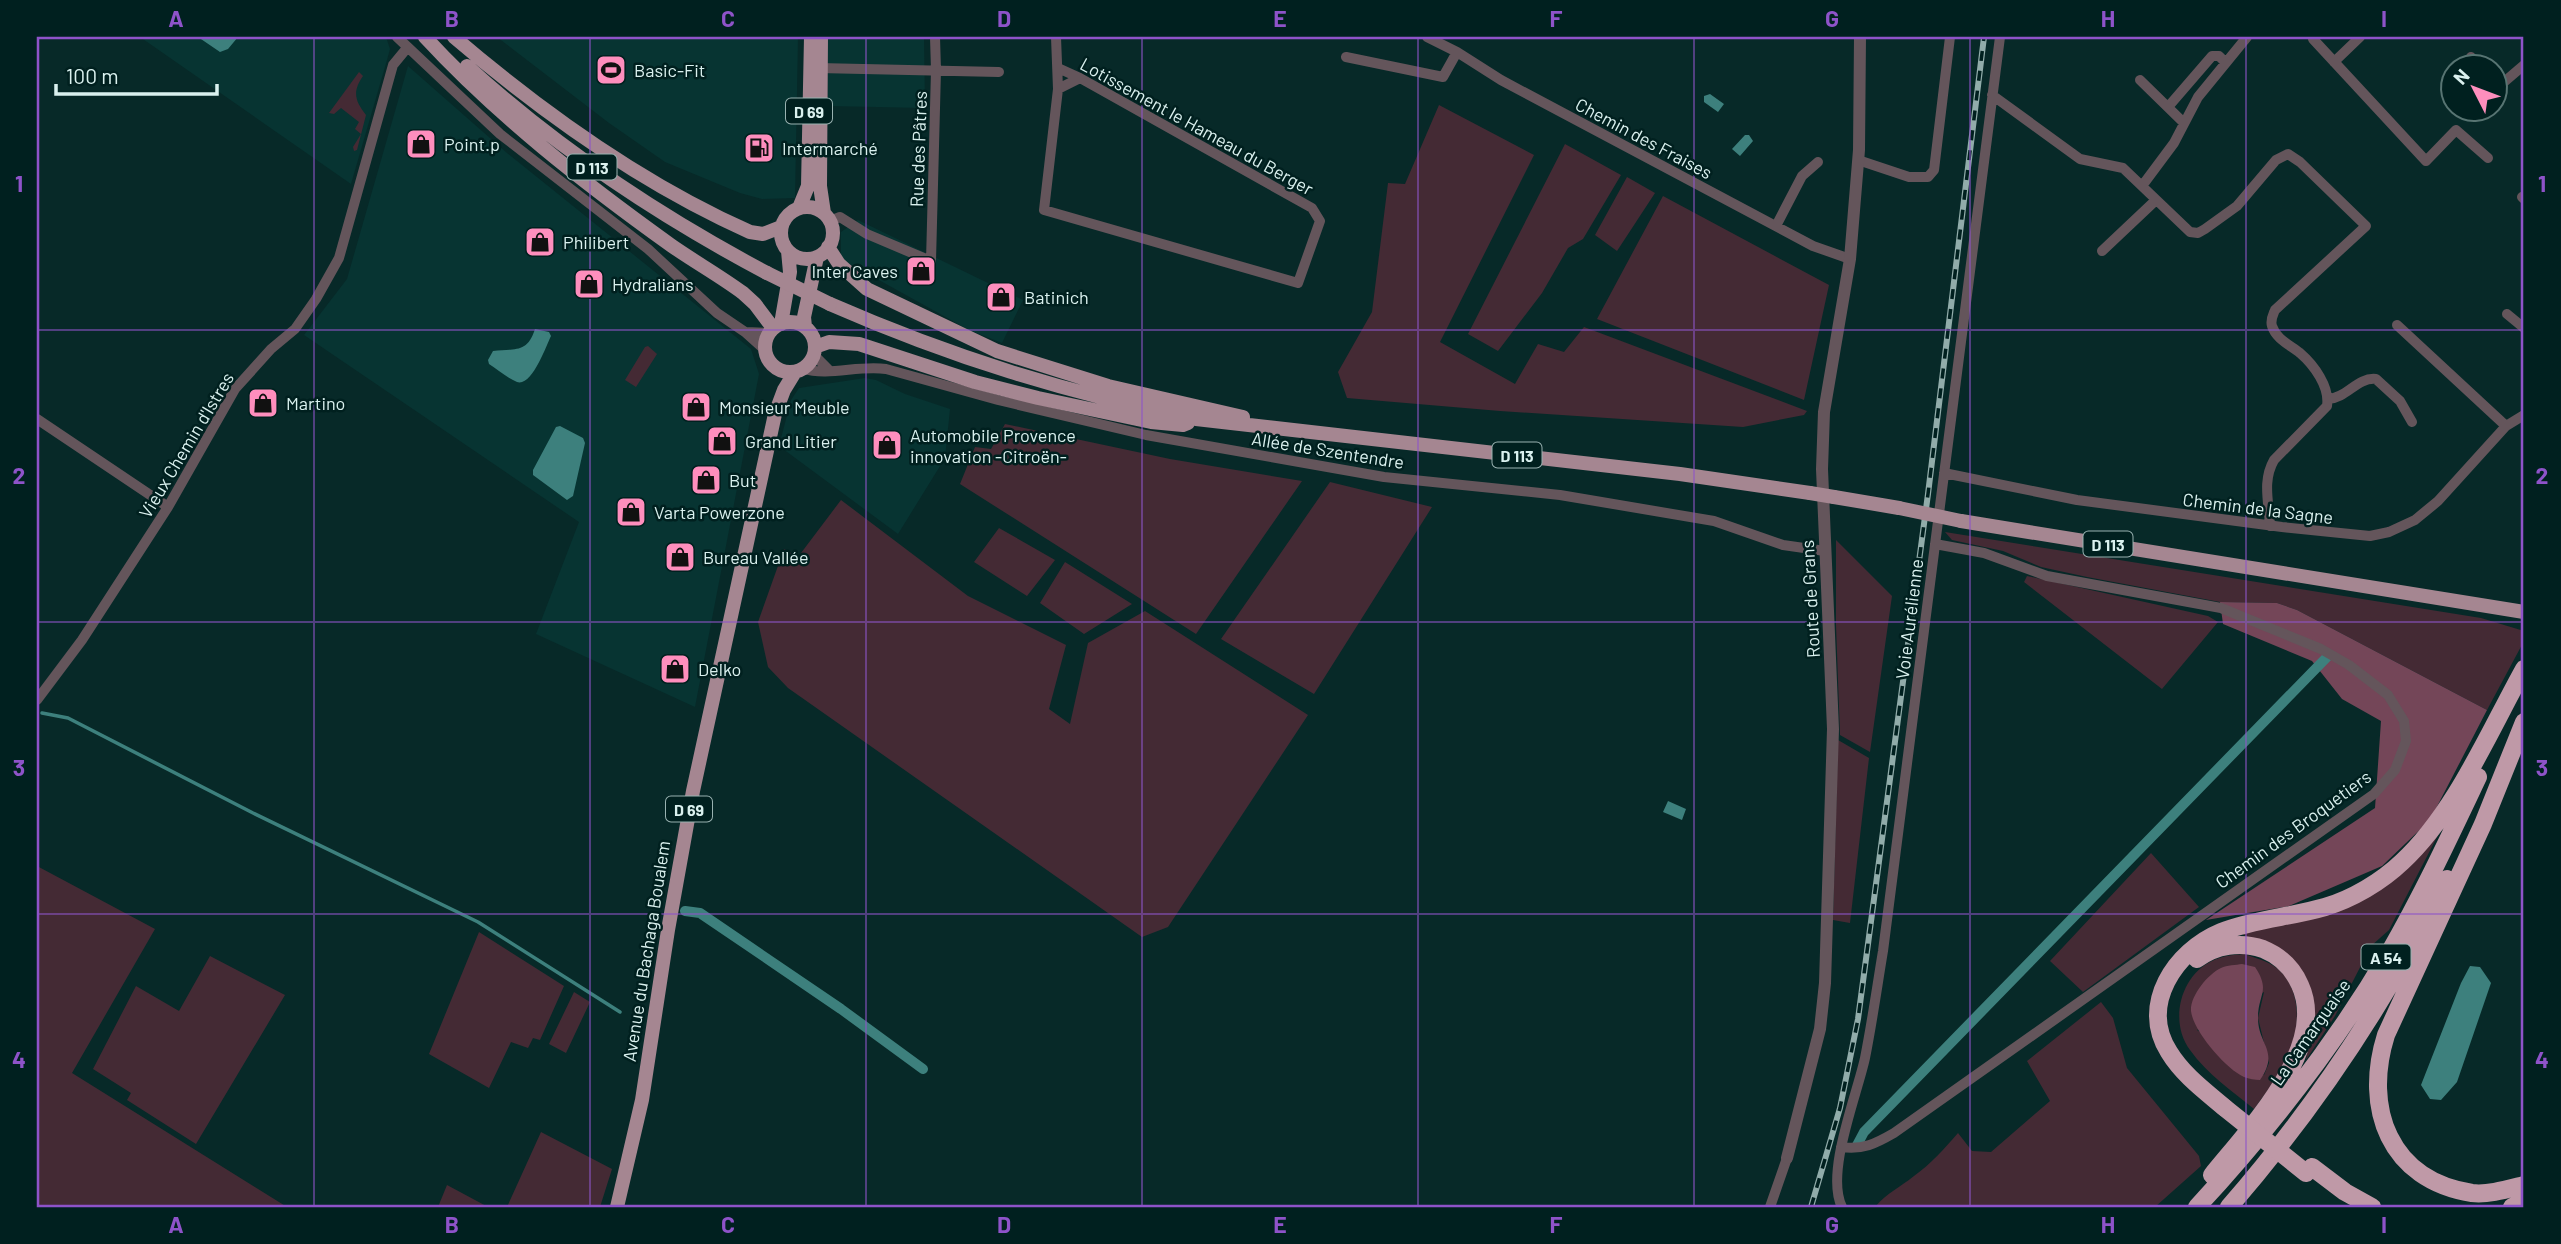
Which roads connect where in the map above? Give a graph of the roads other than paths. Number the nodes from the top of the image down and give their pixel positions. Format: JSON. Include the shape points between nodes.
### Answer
{"nodes":[{"id":1,"x":397,"y":37,"type":"edge"},
{"id":2,"x":425,"y":37,"type":"edge"},
{"id":3,"x":434,"y":37,"type":"edge"},
{"id":4,"x":454,"y":37,"type":"edge"},
{"id":5,"x":811,"y":37,"type":"edge"},
{"id":6,"x":821,"y":37,"type":"edge"},
{"id":7,"x":934,"y":37,"type":"edge"},
{"id":8,"x":1056,"y":37,"type":"edge"},
{"id":9,"x":1427,"y":37,"type":"edge"},
{"id":10,"x":1860,"y":37,"type":"edge"},
{"id":11,"x":1950,"y":37,"type":"edge"},
{"id":12,"x":2000,"y":37,"type":"edge"},
{"id":13,"x":2247,"y":37,"type":"edge"},
{"id":14,"x":2360,"y":37,"type":"edge"},
{"id":15,"x":2313,"y":39,"type":"dead end"},
{"id":16,"x":407,"y":48,"type":"junction"},
{"id":17,"x":1457,"y":52,"type":"junction"},
{"id":18,"x":1346,"y":57,"type":"dead end"},
{"id":19,"x":2225,"y":62,"type":"junction"},
{"id":20,"x":2334,"y":62,"type":"junction"},
{"id":21,"x":2524,"y":65,"type":"edge"},
{"id":22,"x":816,"y":68,"type":"junction"},
{"id":23,"x":1058,"y":68,"type":"junction"},
{"id":24,"x":936,"y":70,"type":"junction"},
{"id":25,"x":999,"y":72,"type":"dead end"},
{"id":26,"x":1080,"y":78,"type":"junction"},
{"id":27,"x":2508,"y":79,"type":"edge"},
{"id":28,"x":2140,"y":80,"type":"dead end"},
{"id":29,"x":1058,"y":89,"type":"junction"},
{"id":30,"x":1992,"y":95,"type":"junction"},
{"id":31,"x":810,"y":100,"type":"junction"},
{"id":32,"x":2168,"y":107,"type":"junction"},
{"id":33,"x":821,"y":112,"type":"junction"},
{"id":34,"x":2185,"y":123,"type":"junction"},
{"id":35,"x":2488,"y":158,"type":"dead end"},
{"id":36,"x":1858,"y":160,"type":"junction"},
{"id":37,"x":1818,"y":162,"type":"dead end"},
{"id":38,"x":2142,"y":186,"type":"junction"},
{"id":39,"x":2156,"y":200,"type":"junction"},
{"id":40,"x":799,"y":208,"type":"junction"},
{"id":41,"x":827,"y":217,"type":"junction"},
{"id":42,"x":1776,"y":226,"type":"junction"},
{"id":43,"x":781,"y":227,"type":"junction"},
{"id":44,"x":828,"y":247,"type":"junction"},
{"id":45,"x":788,"y":251,"type":"junction"},
{"id":46,"x":2102,"y":251,"type":"dead end"},
{"id":47,"x":817,"y":257,"type":"junction"},
{"id":48,"x":1850,"y":259,"type":"junction"},
{"id":49,"x":2507,"y":313,"type":"dead end"},
{"id":50,"x":2397,"y":325,"type":"dead end"},
{"id":51,"x":805,"y":327,"type":"junction"},
{"id":52,"x":774,"y":328,"type":"junction"},
{"id":53,"x":2524,"y":328,"type":"edge"},
{"id":54,"x":745,"y":332,"type":"junction"},
{"id":55,"x":765,"y":350,"type":"junction"},
{"id":56,"x":814,"y":351,"type":"junction"},
{"id":57,"x":775,"y":367,"type":"junction"},
{"id":58,"x":828,"y":369,"type":"junction"},
{"id":59,"x":799,"y":370,"type":"junction"},
{"id":60,"x":2328,"y":400,"type":"junction"},
{"id":61,"x":775,"y":414,"type":"junction"},
{"id":62,"x":2524,"y":415,"type":"edge"},
{"id":63,"x":37,"y":419,"type":"edge"},
{"id":64,"x":1196,"y":419,"type":"junction"},
{"id":65,"x":2412,"y":422,"type":"dead end"},
{"id":66,"x":2506,"y":426,"type":"junction"},
{"id":67,"x":1278,"y":428,"type":"junction"},
{"id":68,"x":1944,"y":473,"type":"junction"},
{"id":69,"x":168,"y":508,"type":"junction"},
{"id":70,"x":2270,"y":526,"type":"junction"},
{"id":71,"x":1934,"y":544,"type":"junction"},
{"id":72,"x":1825,"y":551,"type":"junction"},
{"id":73,"x":2521,"y":612,"type":"edge"},
{"id":74,"x":2524,"y":669,"type":"edge"},
{"id":75,"x":2524,"y":675,"type":"edge"},
{"id":76,"x":37,"y":700,"type":"edge"},
{"id":77,"x":2524,"y":719,"type":"edge"},
{"id":78,"x":2228,"y":1105,"type":"junction"},
{"id":79,"x":1841,"y":1147,"type":"junction"},
{"id":80,"x":1787,"y":1158,"type":"joint"},
{"id":81,"x":2309,"y":1170,"type":"junction"},
{"id":82,"x":2524,"y":1185,"type":"edge"},
{"id":83,"x":2524,"y":1201,"type":"edge"},
{"id":84,"x":1840,"y":1205,"type":"edge"},
{"id":85,"x":617,"y":1207,"type":"edge"},
{"id":86,"x":1770,"y":1207,"type":"edge"},
{"id":87,"x":2185,"y":1207,"type":"edge"},
{"id":88,"x":2197,"y":1207,"type":"edge"},
{"id":89,"x":2229,"y":1207,"type":"edge"},
{"id":90,"x":2351,"y":1207,"type":"edge"},
{"id":91,"x":2372,"y":1207,"type":"edge"},
{"id":92,"x":2512,"y":1207,"type":"edge"}],
"edges":[{"from":1,"to":16,"type":"street"},
{"from":2,"to":52,"type":"main road","via":[[545,149],[644,226],[743,293]]},
{"from":3,"to":64,"type":"main road","number":"D 113","bridge":true,"via":[[564,147],[656,209],[767,273],[930,346],[1032,380]]},
{"from":4,"to":43,"type":"main road","number":"D 113","via":[[578,133],[668,192],[756,234]]},
{"from":5,"to":22,"type":"main road","number":"D 69"},
{"from":6,"to":22,"type":"main road","number":"D 69"},
{"from":7,"to":24,"type":"street","name":"Rue des Pâtres"},
{"from":8,"to":23,"type":"street"},
{"from":9,"to":17,"type":"street","name":"Chemin des Fraises"},
{"from":10,"to":36,"type":"street","name":"Route de Grans"},
{"from":11,"to":36,"type":"street","via":[[1934,170],[1928,177],[1909,177]]},
{"from":12,"to":30,"type":"street","name":"Voie Aurélienne"},
{"from":13,"to":19,"type":"street"},
{"from":14,"to":20,"type":"street"},
{"from":15,"to":20,"type":"street"},
{"from":16,"to":54,"type":"street","via":[[500,134],[648,249]]},
{"from":16,"to":69,"type":"street","name":"Vieux Chemin d'Istres","via":[[393,65],[339,258],[295,329],[234,389]]},
{"from":17,"to":18,"type":"street","via":[[1443,77]]},
{"from":17,"to":42,"type":"street","name":"Chemin des Fraises","via":[[1501,80]]},
{"from":19,"to":32,"type":"street","via":[[2212,56]]},
{"from":19,"to":34,"type":"street"},
{"from":20,"to":35,"type":"street","via":[[2426,161],[2456,130]]},
{"from":21,"to":27,"type":"street"},
{"from":22,"to":24,"type":"street"},
{"from":22,"to":31,"type":"main road","number":"D 69"},
{"from":22,"to":33,"type":"main road","number":"D 69"},
{"from":23,"to":26,"type":"street","name":"Lotissement le Hameau du Berger"},
{"from":23,"to":29,"type":"street"},
{"from":24,"to":25,"type":"street"},
{"from":24,"to":41,"type":"street","name":"Rue des Pâtres","via":[[931,261],[867,234],[840,217]]},
{"from":26,"to":29,"type":"street"},
{"from":26,"to":29,"type":"street","name":"Lotissement le Hameau du Berger","via":[[1312,208],[1320,221],[1297,283],[1044,210]]},
{"from":28,"to":32,"type":"street"},
{"from":30,"to":38,"type":"street","via":[[2080,159],[2123,168]]},
{"from":30,"to":68,"type":"street","name":"Voie Aurélienne"},
{"from":31,"to":33,"type":"main road"},
{"from":31,"to":40,"type":"main road","number":"D 69","via":[[808,186]]},
{"from":32,"to":34,"type":"street"},
{"from":33,"to":41,"type":"main road","number":"D 69","via":[[820,188]]},
{"from":34,"to":38,"type":"street"},
{"from":36,"to":48,"type":"street","name":"Route de Grans"},
{"from":37,"to":42,"type":"street","via":[[1802,176]]},
{"from":38,"to":39,"type":"street"},
{"from":39,"to":46,"type":"street"},
{"from":39,"to":60,"type":"street","via":[[2190,232],[2198,233],[2238,206],[2276,160],[2288,154],[2366,226],[2271,318],[2276,332],[2313,367]]},
{"from":40,"to":41,"type":"main road","via":[[808,207]]},
{"from":40,"to":43,"type":"main road"},
{"from":41,"to":44,"type":"main road","via":[[833,234]]},
{"from":42,"to":48,"type":"street","name":"Chemin des Fraises"},
{"from":43,"to":45,"type":"main road"},
{"from":44,"to":47,"type":"main road"},
{"from":44,"to":67,"type":"main road","via":[[839,264],[867,289],[997,351],[1108,386]]},
{"from":45,"to":47,"type":"main road","via":[[802,258]]},
{"from":45,"to":52,"type":"main road","via":[[790,272]]},
{"from":47,"to":51,"type":"main road"},
{"from":48,"to":72,"type":"street","name":"Route de Grans","via":[[1825,412]]},
{"from":49,"to":53,"type":"street"},
{"from":50,"to":66,"type":"street"},
{"from":51,"to":52,"type":"main road","via":[[794,322]]},
{"from":51,"to":56,"type":"main road","via":[[814,339]]},
{"from":52,"to":54,"type":"street"},
{"from":52,"to":55,"type":"main road"},
{"from":54,"to":55,"type":"street"},
{"from":55,"to":57,"type":"main road"},
{"from":56,"to":58,"type":"street"},
{"from":56,"to":59,"type":"main road"},
{"from":56,"to":64,"type":"main road","via":[[829,342],[859,344],[1038,398],[1183,425]]},
{"from":57,"to":59,"type":"main road"},
{"from":57,"to":61,"type":"main road","number":"D 69"},
{"from":58,"to":59,"type":"street","name":"Allée de Szentendre"},
{"from":58,"to":72,"type":"street","name":"Allée de Szentendre","via":[[886,369],[1146,435],[1384,477],[1586,499],[1714,522],[1783,545]]},
{"from":59,"to":61,"type":"main road","number":"D 69","via":[[784,390]]},
{"from":60,"to":65,"type":"street","via":[[2362,381],[2376,379],[2400,401]]},
{"from":60,"to":70,"type":"street","via":[[2328,406],[2268,471]]},
{"from":61,"to":85,"type":"main road","name":"Avenue du Bachaga Boualem","number":"D 69","via":[[690,804],[642,1100]]},
{"from":62,"to":66,"type":"street","name":"Chemin de la Sagne"},
{"from":63,"to":69,"type":"street"},
{"from":64,"to":67,"type":"main road","number":"D 113"},
{"from":66,"to":70,"type":"street","name":"Chemin de la Sagne","via":[[2438,501],[2415,520],[2389,532],[2349,535]]},
{"from":67,"to":73,"type":"main road","number":"D 113","bridge":true,"via":[[1810,493]]},
{"from":68,"to":70,"type":"street","name":"Chemin de la Sagne","via":[[2077,500]]},
{"from":68,"to":71,"type":"street","name":"Voie Aurélienne"},
{"from":69,"to":76,"type":"street","name":"Vieux Chemin d'Istres"},
{"from":71,"to":79,"type":"street","name":"Voie Aurélienne","via":[[1883,951],[1864,1060]]},
{"from":71,"to":79,"type":"street","name":"Chemin des Broquetiers","via":[[1984,553],[2047,576],[2221,608],[2321,649],[2388,695],[2404,721],[2406,741],[2395,770],[2374,794],[1894,1133],[1871,1146]]},
{"from":72,"to":80,"type":"street","name":"Route de Grans","via":[[1833,729],[1825,983],[1820,1029]]},
{"from":74,"to":78,"type":"highway","via":[[2437,824],[2402,863],[2368,889],[2326,907],[2220,933],[2194,947],[2167,979],[2157,1012],[2167,1050],[2182,1070]]},
{"from":75,"to":88,"type":"highway","name":"La Camarguaise","number":"A 54","via":[[2436,864],[2377,972],[2310,1073]]},
{"from":77,"to":82,"type":"highway","via":[[2483,824],[2386,1035],[2378,1059],[2376,1090],[2379,1111],[2395,1148],[2418,1171],[2442,1185],[2473,1193]]},
{"from":77,"to":89,"type":"highway","number":"A 54","via":[[2398,969],[2336,1070]]},
{"from":78,"to":81,"type":"highway"},
{"from":78,"to":87,"type":"highway","via":[[2190,1065],[2174,1039],[2169,1016],[2172,990],[2188,966],[2207,950],[2236,944],[2262,949],[2283,961],[2297,977],[2304,993],[2305,1031],[2295,1060],[2272,1098]]},
{"from":79,"to":84,"type":"street","name":"Voie Aurélienne"},
{"from":80,"to":86,"type":"street"},
{"from":81,"to":90,"type":"highway"},
{"from":81,"to":91,"type":"highway"},
{"from":83,"to":92,"type":"highway"}]}
